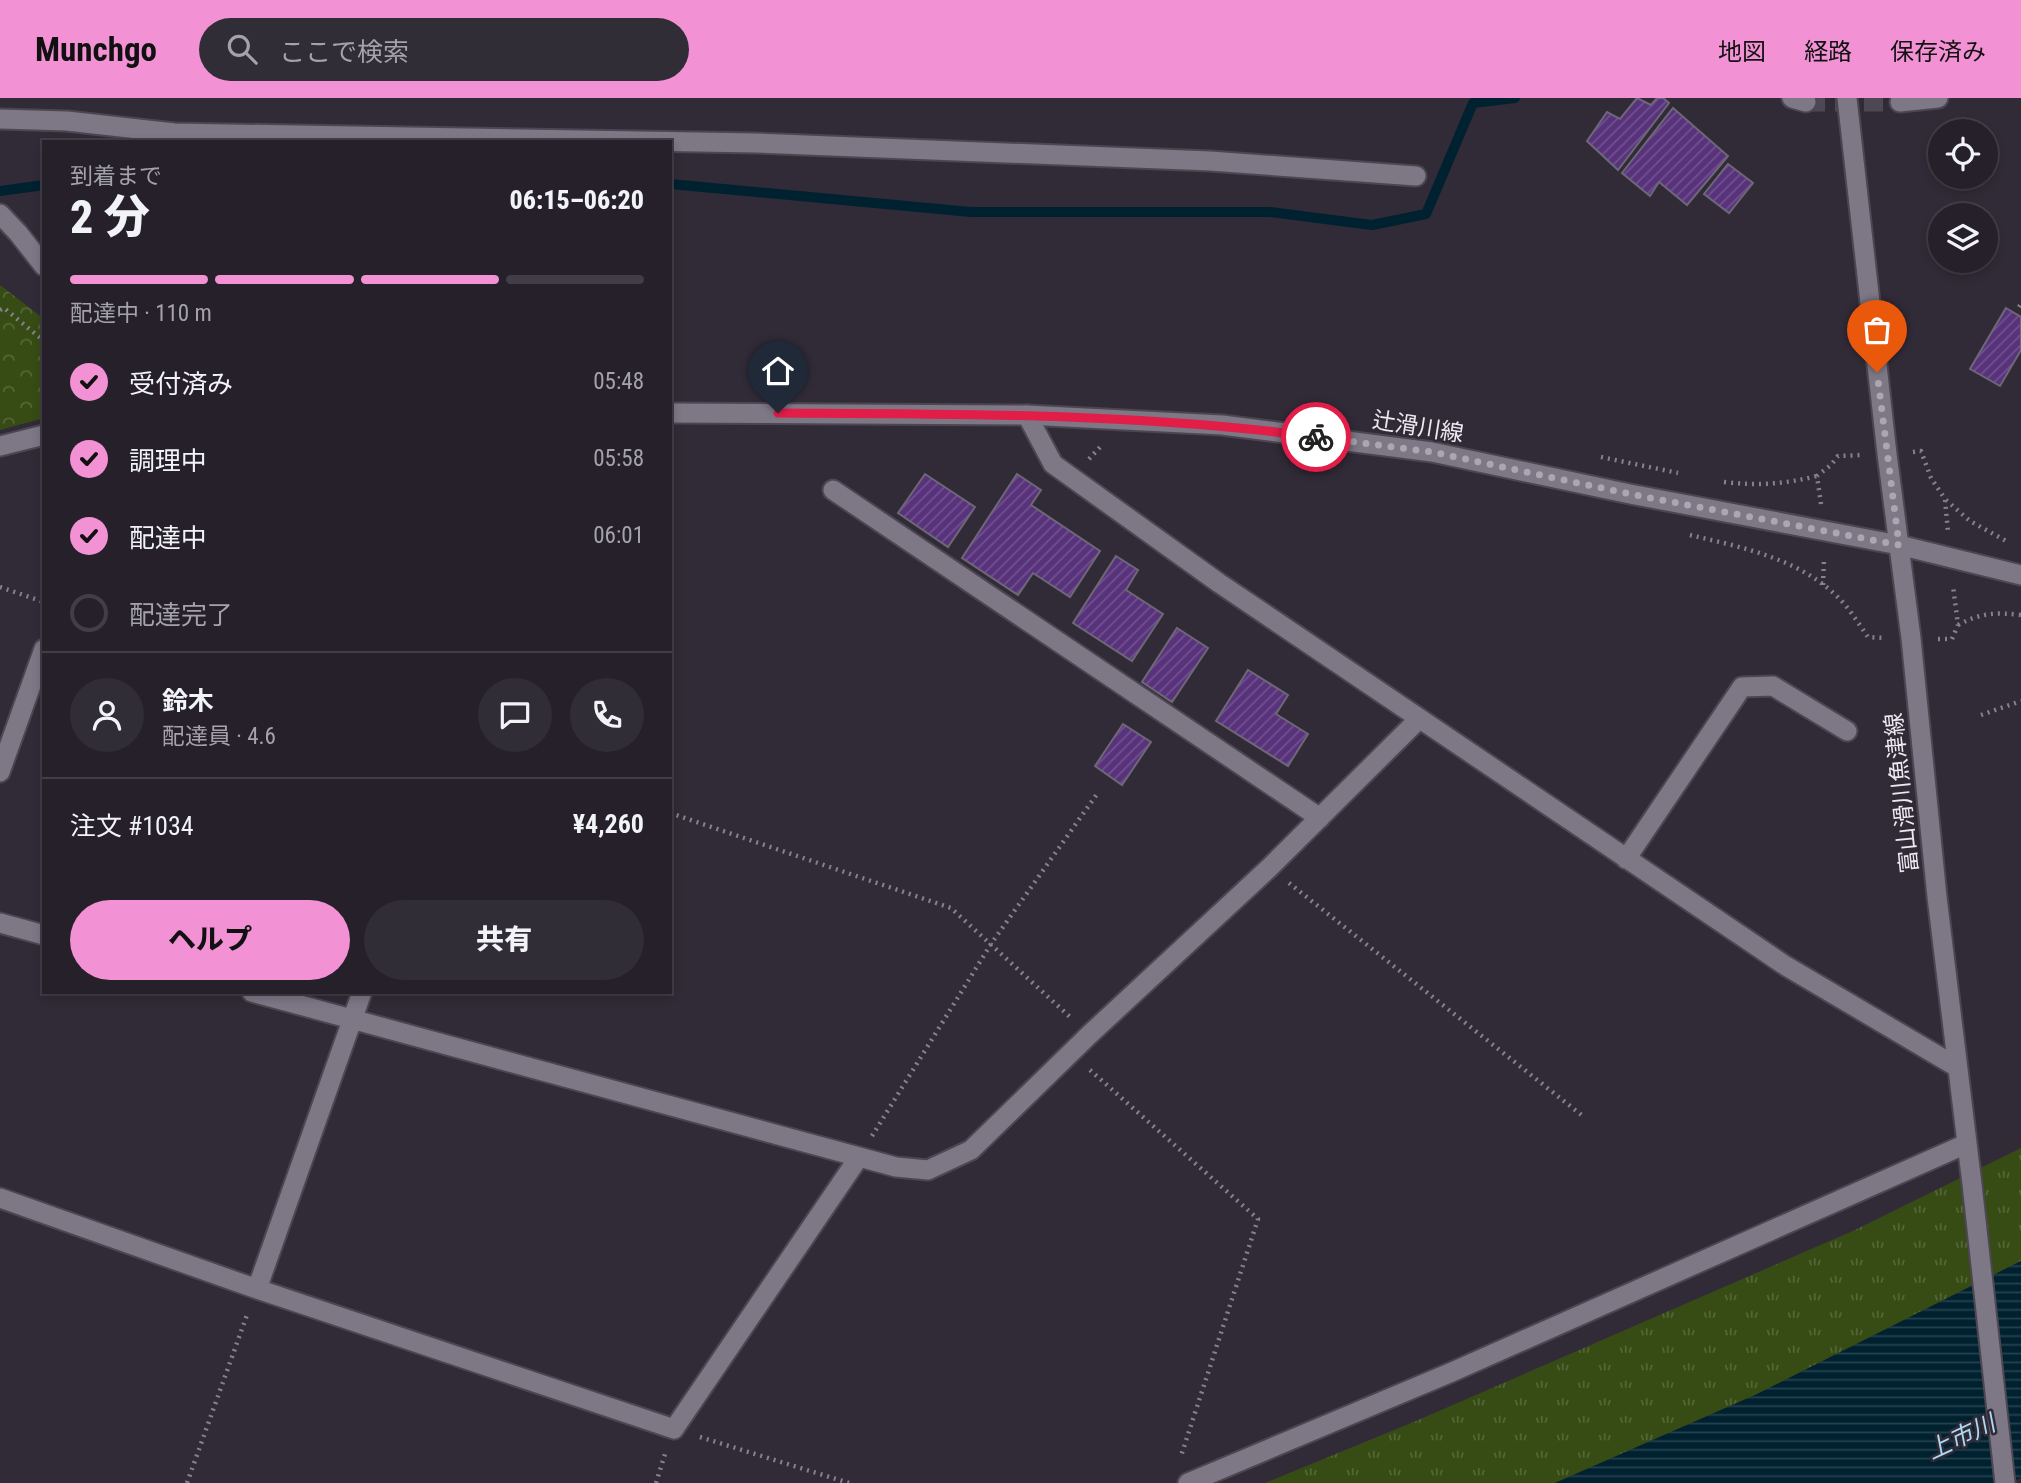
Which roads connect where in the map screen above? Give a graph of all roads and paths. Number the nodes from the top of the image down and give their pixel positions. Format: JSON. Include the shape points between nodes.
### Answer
{"nodes":[{"id":1,"x":1847,"y":98,"type":"edge"},
{"id":2,"x":1938,"y":98,"type":"edge"},
{"id":3,"x":1900,"y":102,"type":"dead end"},
{"id":4,"x":0,"y":118,"type":"edge"},
{"id":5,"x":627,"y":140,"type":"edge"},
{"id":6,"x":672,"y":141,"type":"edge"},
{"id":7,"x":1416,"y":176,"type":"dead end"},
{"id":8,"x":0,"y":214,"type":"edge"},
{"id":9,"x":42,"y":263,"type":"edge"},
{"id":10,"x":0,"y":310,"type":"edge"},
{"id":11,"x":42,"y":339,"type":"edge"},
{"id":12,"x":672,"y":413,"type":"edge"},
{"id":13,"x":1027,"y":415,"type":"junction"},
{"id":14,"x":42,"y":436,"type":"edge"},
{"id":15,"x":1104,"y":444,"type":"dead end"},
{"id":16,"x":0,"y":446,"type":"edge"},
{"id":17,"x":1086,"y":469,"type":"dead end"},
{"id":18,"x":833,"y":490,"type":"dead end"},
{"id":19,"x":1945,"y":499,"type":"dead end"},
{"id":20,"x":1683,"y":534,"type":"dead end"},
{"id":21,"x":1899,"y":545,"type":"junction"},
{"id":22,"x":2015,"y":546,"type":"dead end"},
{"id":23,"x":2021,"y":575,"type":"edge"},
{"id":24,"x":1822,"y":585,"type":"dead end"},
{"id":25,"x":0,"y":587,"type":"edge"},
{"id":26,"x":42,"y":601,"type":"edge"},
{"id":27,"x":2021,"y":615,"type":"edge"},
{"id":28,"x":1958,"y":625,"type":"dead end"},
{"id":29,"x":42,"y":655,"type":"edge"},
{"id":30,"x":2021,"y":701,"type":"edge"},
{"id":31,"x":1981,"y":715,"type":"dead end"},
{"id":32,"x":1419,"y":719,"type":"junction"},
{"id":33,"x":1847,"y":731,"type":"dead end"},
{"id":34,"x":0,"y":772,"type":"edge"},
{"id":35,"x":1097,"y":794,"type":"dead end"},
{"id":36,"x":672,"y":814,"type":"edge"},
{"id":37,"x":1320,"y":818,"type":"junction"},
{"id":38,"x":1626,"y":859,"type":"junction"},
{"id":39,"x":1269,"y":868,"type":"junction"},
{"id":40,"x":0,"y":923,"type":"edge"},
{"id":41,"x":42,"y":934,"type":"edge"},
{"id":42,"x":991,"y":944,"type":"junction"},
{"id":43,"x":259,"y":994,"type":"edge"},
{"id":44,"x":361,"y":994,"type":"edge"},
{"id":45,"x":353,"y":1020,"type":"junction"},
{"id":46,"x":1089,"y":1035,"type":"junction"},
{"id":47,"x":1071,"y":1053,"type":"junction"},
{"id":48,"x":1957,"y":1067,"type":"junction"},
{"id":49,"x":1584,"y":1117,"type":"dead end"},
{"id":50,"x":1966,"y":1144,"type":"junction"},
{"id":51,"x":859,"y":1157,"type":"junction"},
{"id":52,"x":0,"y":1198,"type":"edge"},
{"id":53,"x":257,"y":1289,"type":"junction"},
{"id":54,"x":674,"y":1429,"type":"junction"},
{"id":55,"x":1189,"y":1482,"type":"edge"},
{"id":56,"x":187,"y":1483,"type":"edge"},
{"id":57,"x":656,"y":1483,"type":"edge"},
{"id":58,"x":849,"y":1483,"type":"edge"},
{"id":59,"x":2005,"y":1483,"type":"edge"}],
"edges":[{"from":1,"to":21,"type":"street","name":"富山滑川魚津線"},
{"from":2,"to":3,"type":"street"},
{"from":4,"to":5,"type":"street","via":[[174,133]]},
{"from":6,"to":7,"type":"street","via":[[1210,161]]},
{"from":8,"to":9,"type":"street"},
{"from":10,"to":11,"type":"path","via":[[4,308]]},
{"from":12,"to":13,"type":"street","name":"辻滑川線"},
{"from":13,"to":21,"type":"street","name":"辻滑川線","via":[[1223,425],[1432,452]]},
{"from":13,"to":32,"type":"street","via":[[1053,464]]},
{"from":14,"to":16,"type":"street"},
{"from":15,"to":17,"type":"path","via":[[1090,457]]},
{"from":18,"to":37,"type":"street"},
{"from":19,"to":22,"type":"path","via":[[1970,522]]},
{"from":20,"to":24,"type":"path","via":[[1776,557]]},
{"from":21,"to":23,"type":"street","name":"辻滑川線"},
{"from":21,"to":48,"type":"street","name":"富山滑川魚津線"},
{"from":25,"to":26,"type":"path"},
{"from":27,"to":28,"type":"path","via":[[1976,615]]},
{"from":29,"to":34,"type":"street"},
{"from":30,"to":31,"type":"path"},
{"from":32,"to":37,"type":"street"},
{"from":32,"to":38,"type":"street"},
{"from":33,"to":38,"type":"street","via":[[1773,686],[1742,687]]},
{"from":35,"to":42,"type":"path"},
{"from":36,"to":42,"type":"path","via":[[951,908]]},
{"from":37,"to":39,"type":"street"},
{"from":38,"to":48,"type":"street","via":[[1786,966]]},
{"from":39,"to":46,"type":"street"},
{"from":39,"to":49,"type":"path"},
{"from":40,"to":41,"type":"street"},
{"from":42,"to":46,"type":"path"},
{"from":42,"to":51,"type":"path"},
{"from":43,"to":45,"type":"street"},
{"from":44,"to":45,"type":"street"},
{"from":45,"to":51,"type":"street"},
{"from":45,"to":53,"type":"street"},
{"from":46,"to":47,"type":"street"},
{"from":47,"to":51,"type":"street","via":[[971,1150],[928,1170]]},
{"from":47,"to":55,"type":"path","via":[[1258,1219],[1181,1457]]},
{"from":48,"to":50,"type":"street","name":"富山滑川魚津線"},
{"from":50,"to":55,"type":"street","via":[[1452,1372]]},
{"from":50,"to":59,"type":"street","name":"富山滑川魚津線"},
{"from":51,"to":54,"type":"street"},
{"from":52,"to":53,"type":"street"},
{"from":53,"to":54,"type":"street"},
{"from":53,"to":56,"type":"path"},
{"from":54,"to":57,"type":"path"},
{"from":54,"to":58,"type":"path"}]}
